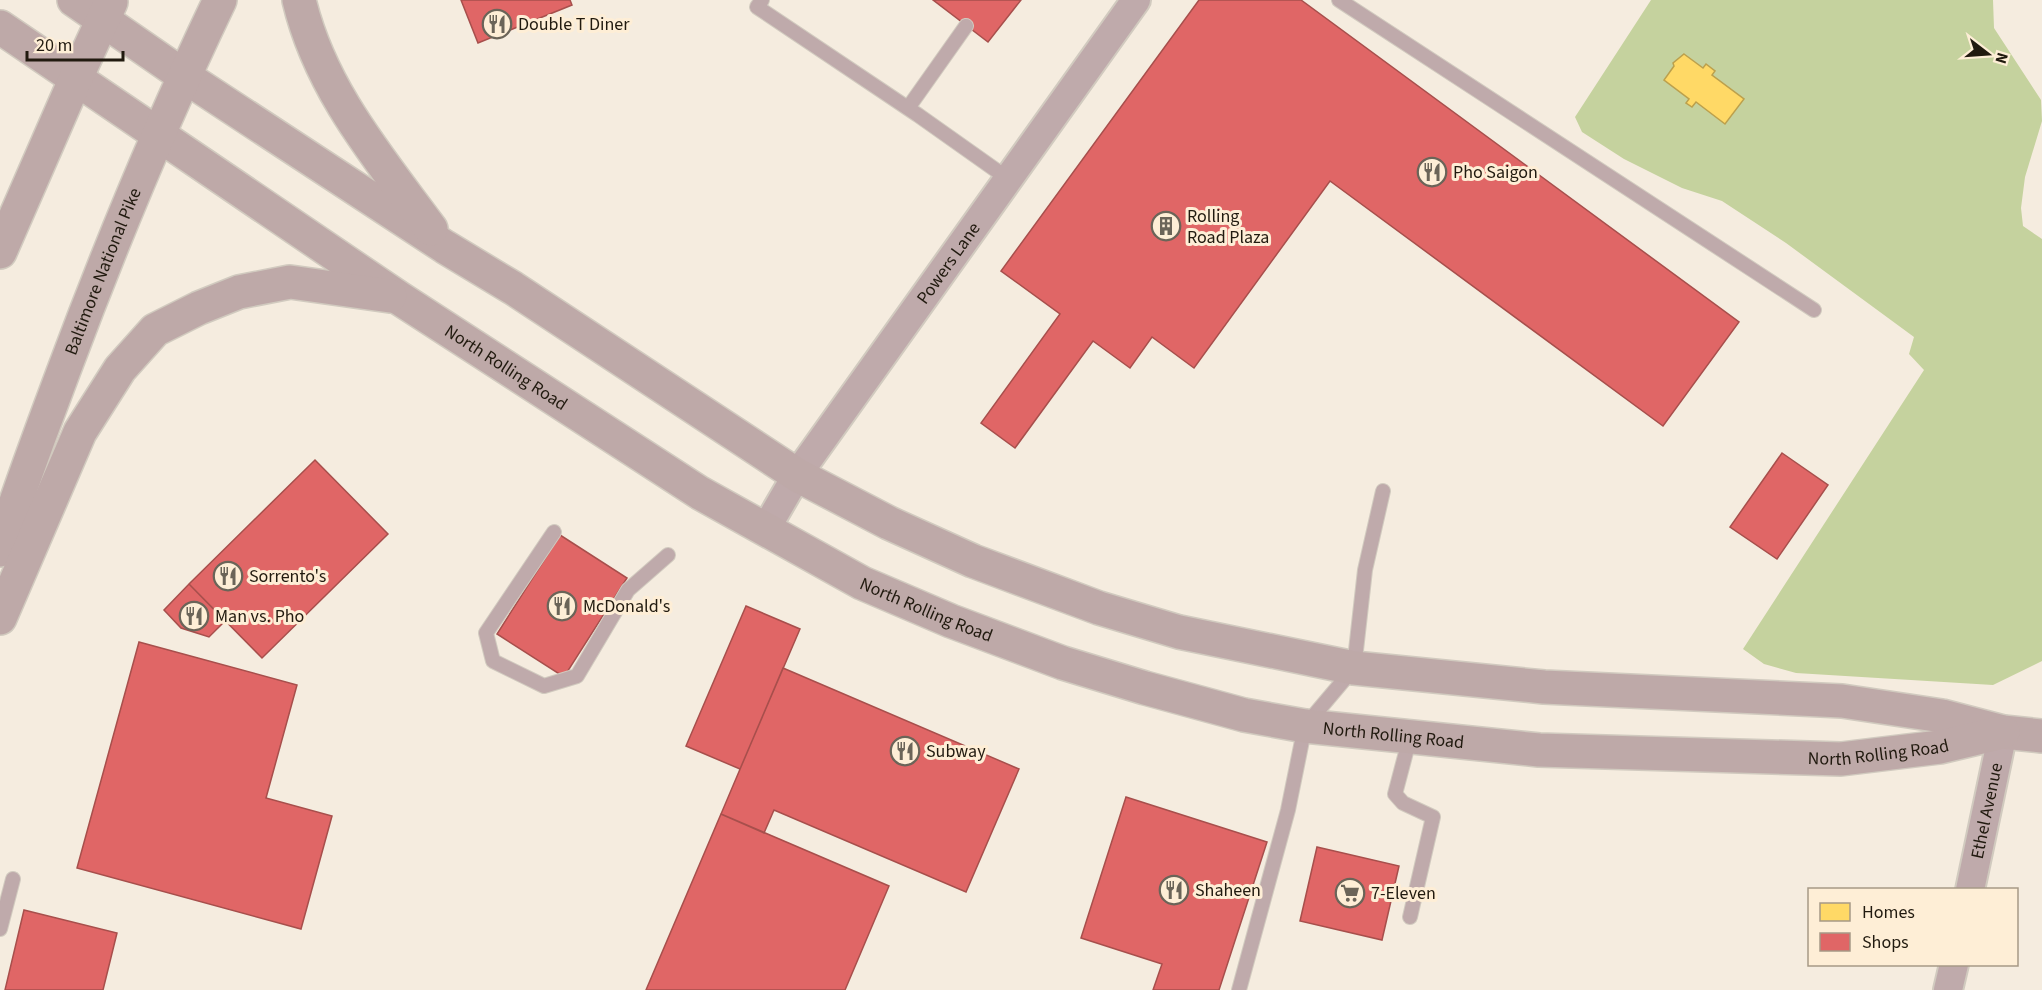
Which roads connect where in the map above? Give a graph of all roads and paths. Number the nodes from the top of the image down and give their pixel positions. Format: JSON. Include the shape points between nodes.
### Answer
{"nodes":[{"id":1,"x":74,"y":0,"type":"edge"},
{"id":2,"x":220,"y":0,"type":"edge"},
{"id":3,"x":299,"y":0,"type":"edge"},
{"id":4,"x":762,"y":0,"type":"edge"},
{"id":5,"x":1136,"y":0,"type":"edge"},
{"id":6,"x":1339,"y":0,"type":"edge"},
{"id":7,"x":107,"y":10,"type":"edge"},
{"id":8,"x":966,"y":26,"type":"dead end"},
{"id":9,"x":0,"y":27,"type":"edge"},
{"id":10,"x":184,"y":76,"type":"junction"},
{"id":11,"x":76,"y":78,"type":"junction"},
{"id":12,"x":908,"y":108,"type":"junction"},
{"id":13,"x":157,"y":135,"type":"junction"},
{"id":14,"x":1007,"y":178,"type":"junction"},
{"id":15,"x":445,"y":247,"type":"junction"},
{"id":16,"x":0,"y":252,"type":"edge"},
{"id":17,"x":399,"y":298,"type":"junction"},
{"id":18,"x":1814,"y":310,"type":"dead end"},
{"id":19,"x":797,"y":475,"type":"junction"},
{"id":20,"x":1383,"y":491,"type":"dead end"},
{"id":21,"x":765,"y":530,"type":"junction"},
{"id":22,"x":554,"y":532,"type":"dead end"},
{"id":23,"x":0,"y":550,"type":"edge"},
{"id":24,"x":668,"y":555,"type":"dead end"},
{"id":25,"x":0,"y":618,"type":"edge"},
{"id":26,"x":1354,"y":668,"type":"junction"},
{"id":27,"x":1305,"y":726,"type":"junction"},
{"id":28,"x":2003,"y":732,"type":"junction"},
{"id":29,"x":2042,"y":736,"type":"edge"},
{"id":30,"x":1410,"y":737,"type":"junction"},
{"id":31,"x":12,"y":879,"type":"dead end"},
{"id":32,"x":1970,"y":888,"type":"edge"},
{"id":33,"x":1410,"y":918,"type":"dead end"},
{"id":34,"x":0,"y":929,"type":"edge"},
{"id":35,"x":1954,"y":966,"type":"edge"},
{"id":36,"x":1239,"y":990,"type":"edge"},
{"id":37,"x":1948,"y":990,"type":"edge"}],
"edges":[{"from":1,"to":7,"type":"main road","name":"North Rolling Road"},
{"from":2,"to":10,"type":"main road","name":"Baltimore National Pike"},
{"from":3,"to":15,"type":"main road","via":[[309,37],[334,91],[363,137]]},
{"from":4,"to":12,"type":"lane","via":[[757,8]]},
{"from":5,"to":14,"type":"street","name":"Powers Lane"},
{"from":6,"to":18,"type":"lane"},
{"from":7,"to":10,"type":"main road","name":"North Rolling Road"},
{"from":7,"to":11,"type":"main road"},
{"from":8,"to":12,"type":"lane"},
{"from":9,"to":11,"type":"main road","name":"North Rolling Road"},
{"from":10,"to":13,"type":"main road","name":"Baltimore National Pike"},
{"from":10,"to":15,"type":"main road","name":"North Rolling Road"},
{"from":11,"to":13,"type":"main road","name":"North Rolling Road"},
{"from":11,"to":16,"type":"main road"},
{"from":12,"to":14,"type":"lane"},
{"from":13,"to":17,"type":"main road","name":"North Rolling Road"},
{"from":13,"to":23,"type":"main road","name":"Baltimore National Pike","via":[[91,297]]},
{"from":14,"to":19,"type":"street","name":"Powers Lane"},
{"from":15,"to":19,"type":"main road","name":"North Rolling Road"},
{"from":17,"to":21,"type":"main road","name":"North Rolling Road","via":[[700,493]]},
{"from":17,"to":25,"type":"main road","via":[[290,282],[239,292],[154,330],[120,369],[80,432]]},
{"from":19,"to":21,"type":"street","name":"Powers Lane"},
{"from":19,"to":26,"type":"main road","name":"North Rolling Road","via":[[973,561],[1099,608],[1179,632]]},
{"from":20,"to":26,"type":"lane","via":[[1365,570]]},
{"from":21,"to":27,"type":"main road","name":"North Rolling Road","via":[[862,583],[1063,663],[1244,715]]},
{"from":22,"to":24,"type":"lane","via":[[486,633],[494,661],[544,686],[577,676],[628,590]]},
{"from":26,"to":27,"type":"lane"},
{"from":26,"to":28,"type":"main road","name":"North Rolling Road","via":[[1544,687],[1842,701],[1942,716]]},
{"from":27,"to":30,"type":"main road","name":"North Rolling Road"},
{"from":27,"to":36,"type":"lane","via":[[1288,810]]},
{"from":28,"to":29,"type":"main road","name":"North Rolling Road"},
{"from":28,"to":30,"type":"main road","name":"North Rolling Road","via":[[1940,747],[1841,759],[1539,750]]},
{"from":28,"to":32,"type":"street","name":"Ethel Avenue"},
{"from":30,"to":33,"type":"lane","via":[[1395,794],[1403,804],[1433,817]]},
{"from":31,"to":34,"type":"lane"},
{"from":35,"to":37,"type":"street"}]}
